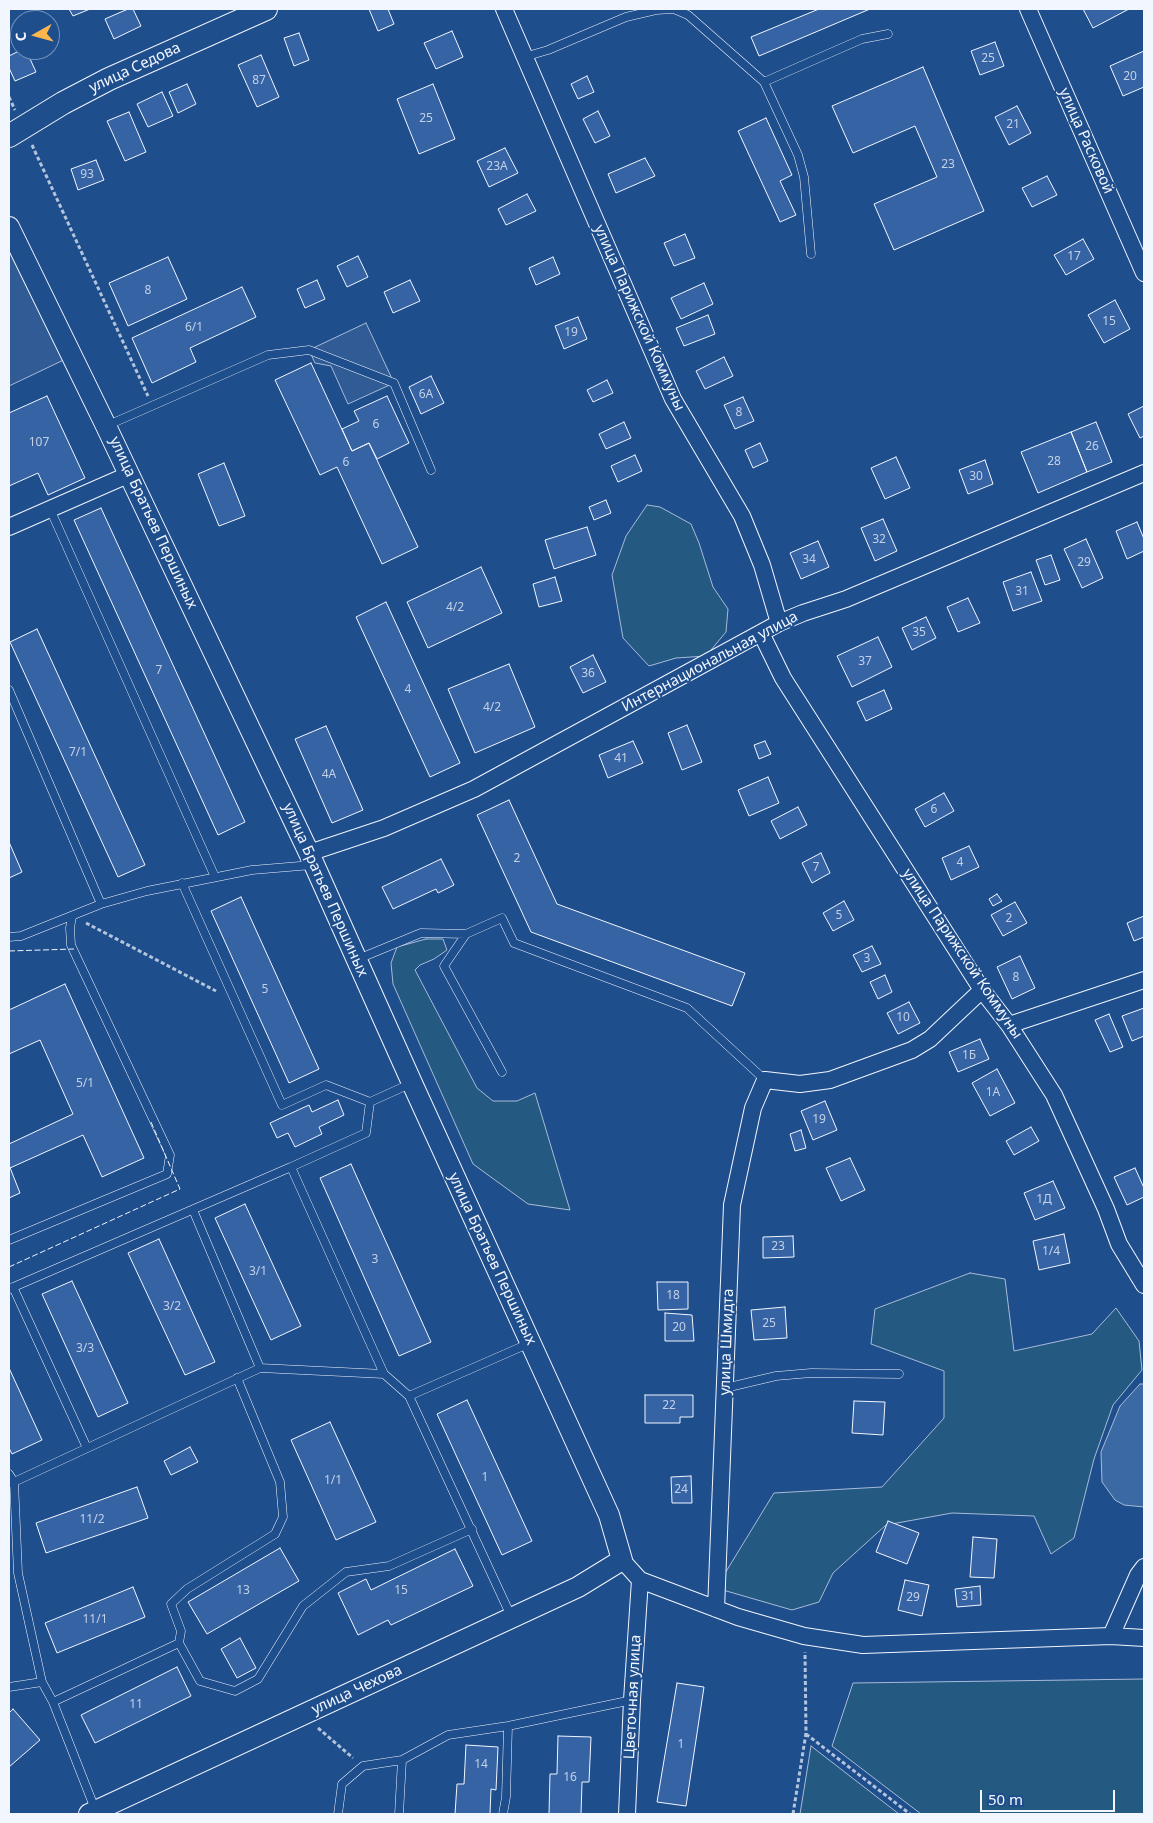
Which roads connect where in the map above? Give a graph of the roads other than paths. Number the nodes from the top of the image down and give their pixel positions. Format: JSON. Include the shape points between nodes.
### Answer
{"nodes":[{"id":1,"x":266,"y":9,"type":"edge"},
{"id":2,"x":504,"y":9,"type":"edge"},
{"id":3,"x":1028,"y":9,"type":"edge"},
{"id":4,"x":888,"y":34,"type":"dead end"},
{"id":5,"x":524,"y":57,"type":"junction"},
{"id":6,"x":764,"y":82,"type":"junction"},
{"id":7,"x":16,"y":131,"type":"edge"},
{"id":8,"x":9,"y":227,"type":"edge"},
{"id":9,"x":811,"y":254,"type":"dead end"},
{"id":10,"x":1144,"y":273,"type":"edge"},
{"id":11,"x":106,"y":426,"type":"junction"},
{"id":12,"x":430,"y":470,"type":"dead end"},
{"id":13,"x":1144,"y":473,"type":"edge"},
{"id":14,"x":130,"y":474,"type":"junction"},
{"id":15,"x":50,"y":509,"type":"junction"},
{"id":16,"x":9,"y":527,"type":"edge"},
{"id":17,"x":779,"y":623,"type":"junction"},
{"id":18,"x":761,"y":633,"type":"junction"},
{"id":19,"x":9,"y":690,"type":"edge"},
{"id":20,"x":312,"y":859,"type":"junction"},
{"id":21,"x":215,"y":877,"type":"junction"},
{"id":22,"x":182,"y":883,"type":"junction"},
{"id":23,"x":101,"y":904,"type":"junction"},
{"id":24,"x":72,"y":916,"type":"junction"},
{"id":25,"x":466,"y":934,"type":"junction"},
{"id":26,"x":9,"y":936,"type":"edge"},
{"id":27,"x":356,"y":959,"type":"junction"},
{"id":28,"x":1144,"y":980,"type":"edge"},
{"id":29,"x":982,"y":990,"type":"junction"},
{"id":30,"x":1009,"y":1025,"type":"junction"},
{"id":31,"x":502,"y":1072,"type":"dead end"},
{"id":32,"x":765,"y":1080,"type":"junction"},
{"id":33,"x":412,"y":1083,"type":"junction"},
{"id":34,"x":370,"y":1102,"type":"junction"},
{"id":35,"x":291,"y":1167,"type":"junction"},
{"id":36,"x":193,"y":1210,"type":"junction"},
{"id":37,"x":9,"y":1240,"type":"edge"},
{"id":38,"x":1144,"y":1285,"type":"edge"},
{"id":39,"x":11,"y":1288,"type":"edge"},
{"id":40,"x":530,"y":1343,"type":"junction"},
{"id":41,"x":260,"y":1368,"type":"junction"},
{"id":42,"x":384,"y":1374,"type":"junction"},
{"id":43,"x":898,"y":1374,"type":"dead end"},
{"id":44,"x":238,"y":1378,"type":"junction"},
{"id":45,"x":725,"y":1388,"type":"junction"},
{"id":46,"x":409,"y":1396,"type":"junction"},
{"id":47,"x":87,"y":1448,"type":"junction"},
{"id":48,"x":9,"y":1474,"type":"edge"},
{"id":49,"x":12,"y":1483,"type":"edge"},
{"id":50,"x":472,"y":1529,"type":"junction"},
{"id":51,"x":622,"y":1560,"type":"junction"},
{"id":52,"x":1144,"y":1567,"type":"edge"},
{"id":53,"x":18,"y":1573,"type":"junction"},
{"id":54,"x":9,"y":1574,"type":"edge"},
{"id":55,"x":640,"y":1580,"type":"junction"},
{"id":56,"x":716,"y":1609,"type":"junction"},
{"id":57,"x":512,"y":1618,"type":"junction"},
{"id":58,"x":1111,"y":1636,"type":"junction"},
{"id":59,"x":1144,"y":1638,"type":"edge"},
{"id":60,"x":179,"y":1643,"type":"junction"},
{"id":61,"x":42,"y":1682,"type":"junction"},
{"id":62,"x":9,"y":1686,"type":"edge"},
{"id":63,"x":632,"y":1700,"type":"junction"},
{"id":64,"x":53,"y":1702,"type":"junction"},
{"id":65,"x":508,"y":1726,"type":"junction"},
{"id":66,"x":402,"y":1760,"type":"junction"},
{"id":67,"x":92,"y":1813,"type":"edge"},
{"id":68,"x":338,"y":1814,"type":"edge"},
{"id":69,"x":399,"y":1814,"type":"edge"},
{"id":70,"x":503,"y":1814,"type":"edge"},
{"id":71,"x":627,"y":1814,"type":"edge"}],
"edges":[{"from":1,"to":7,"type":"main road","name":"улица Седова","via":[[109,79]]},
{"from":2,"to":5,"type":"street","name":"улица Парижской Коммуны"},
{"from":3,"to":10,"type":"street","name":"улица Расковой"},
{"from":4,"to":6,"type":"lane","via":[[862,39]]},
{"from":5,"to":6,"type":"lane","via":[[626,17],[674,9],[688,16]]},
{"from":5,"to":17,"type":"street","name":"улица Парижской Коммуны","via":[[674,399],[742,516],[762,565]]},
{"from":6,"to":9,"type":"lane","via":[[798,154],[804,177]]},
{"from":8,"to":11,"type":"street","name":"улица Братьев Першиных"},
{"from":11,"to":12,"type":"lane","via":[[268,355],[309,350],[394,383]]},
{"from":11,"to":14,"type":"street","name":"улица Братьев Першиных"},
{"from":13,"to":17,"type":"street","name":"Интернациональная улица","via":[[846,599]]},
{"from":14,"to":15,"type":"street"},
{"from":14,"to":20,"type":"street","name":"улица Братьев Першиных"},
{"from":15,"to":16,"type":"street"},
{"from":15,"to":21,"type":"lane"},
{"from":17,"to":18,"type":"street","name":"Интернациональная улица"},
{"from":18,"to":20,"type":"street","name":"Интернациональная улица","via":[[474,789]]},
{"from":18,"to":29,"type":"street","name":"улица Парижской Коммуны","via":[[783,678]]},
{"from":19,"to":23,"type":"lane"},
{"from":20,"to":21,"type":"lane"},
{"from":20,"to":27,"type":"street","name":"улица Братьев Першиных"},
{"from":21,"to":22,"type":"lane"},
{"from":22,"to":23,"type":"lane"},
{"from":22,"to":34,"type":"lane","via":[[282,1105],[326,1085]]},
{"from":23,"to":24,"type":"lane"},
{"from":24,"to":26,"type":"lane","via":[[21,936]]},
{"from":24,"to":37,"type":"lane","via":[[71,944],[170,1155],[166,1174]]},
{"from":25,"to":27,"type":"lane","via":[[421,933]]},
{"from":25,"to":31,"type":"lane","via":[[444,966]]},
{"from":25,"to":32,"type":"lane","via":[[502,918],[514,944],[688,1008]]},
{"from":27,"to":33,"type":"street","name":"улица Братьев Першиных"},
{"from":28,"to":30,"type":"street"},
{"from":29,"to":30,"type":"street","name":"улица Парижской Коммуны"},
{"from":29,"to":32,"type":"street","via":[[930,1039],[912,1050],[830,1080],[800,1084]]},
{"from":30,"to":38,"type":"street","name":"улица Парижской Коммуны","via":[[1054,1095],[1119,1244]]},
{"from":32,"to":45,"type":"street","name":"улица Шмидта","via":[[753,1108],[732,1205]]},
{"from":33,"to":34,"type":"lane"},
{"from":33,"to":40,"type":"street","name":"улица Братьев Першиных"},
{"from":34,"to":35,"type":"lane","via":[[366,1133]]},
{"from":35,"to":36,"type":"lane"},
{"from":35,"to":42,"type":"lane"},
{"from":36,"to":39,"type":"lane"},
{"from":36,"to":41,"type":"lane"},
{"from":39,"to":47,"type":"lane"},
{"from":40,"to":46,"type":"lane"},
{"from":40,"to":51,"type":"street","name":"улица Братьев Першиных","via":[[609,1515]]},
{"from":41,"to":42,"type":"lane"},
{"from":41,"to":44,"type":"lane"},
{"from":42,"to":46,"type":"lane"},
{"from":43,"to":45,"type":"lane","via":[[811,1373],[776,1376]]},
{"from":44,"to":47,"type":"lane"},
{"from":44,"to":60,"type":"lane","via":[[280,1482],[283,1517],[275,1534],[187,1588],[171,1604],[181,1631]]},
{"from":45,"to":56,"type":"street","name":"улица Шмидта"},
{"from":46,"to":50,"type":"lane"},
{"from":47,"to":49,"type":"lane"},
{"from":48,"to":49,"type":"lane"},
{"from":49,"to":53,"type":"lane"},
{"from":50,"to":57,"type":"lane"},
{"from":50,"to":60,"type":"lane","via":[[389,1566],[346,1572],[303,1606],[258,1679],[236,1691],[200,1681]]},
{"from":51,"to":55,"type":"street"},
{"from":51,"to":57,"type":"street","name":"улица Чехова","via":[[578,1587]]},
{"from":52,"to":58,"type":"street"},
{"from":53,"to":54,"type":"lane"},
{"from":53,"to":61,"type":"lane"},
{"from":55,"to":56,"type":"street"},
{"from":55,"to":63,"type":"street","name":"Цветочная улица"},
{"from":56,"to":58,"type":"street","via":[[804,1636],[863,1645]]},
{"from":57,"to":67,"type":"street","name":"улица Чехова"},
{"from":58,"to":59,"type":"street"},
{"from":60,"to":64,"type":"lane"},
{"from":61,"to":62,"type":"lane"},
{"from":61,"to":64,"type":"lane"},
{"from":63,"to":65,"type":"lane"},
{"from":63,"to":71,"type":"street","name":"Цветочная улица"},
{"from":64,"to":67,"type":"lane"},
{"from":65,"to":66,"type":"lane","via":[[448,1735]]},
{"from":65,"to":70,"type":"lane"},
{"from":66,"to":68,"type":"lane","via":[[363,1766],[342,1784]]},
{"from":66,"to":69,"type":"lane"}]}
